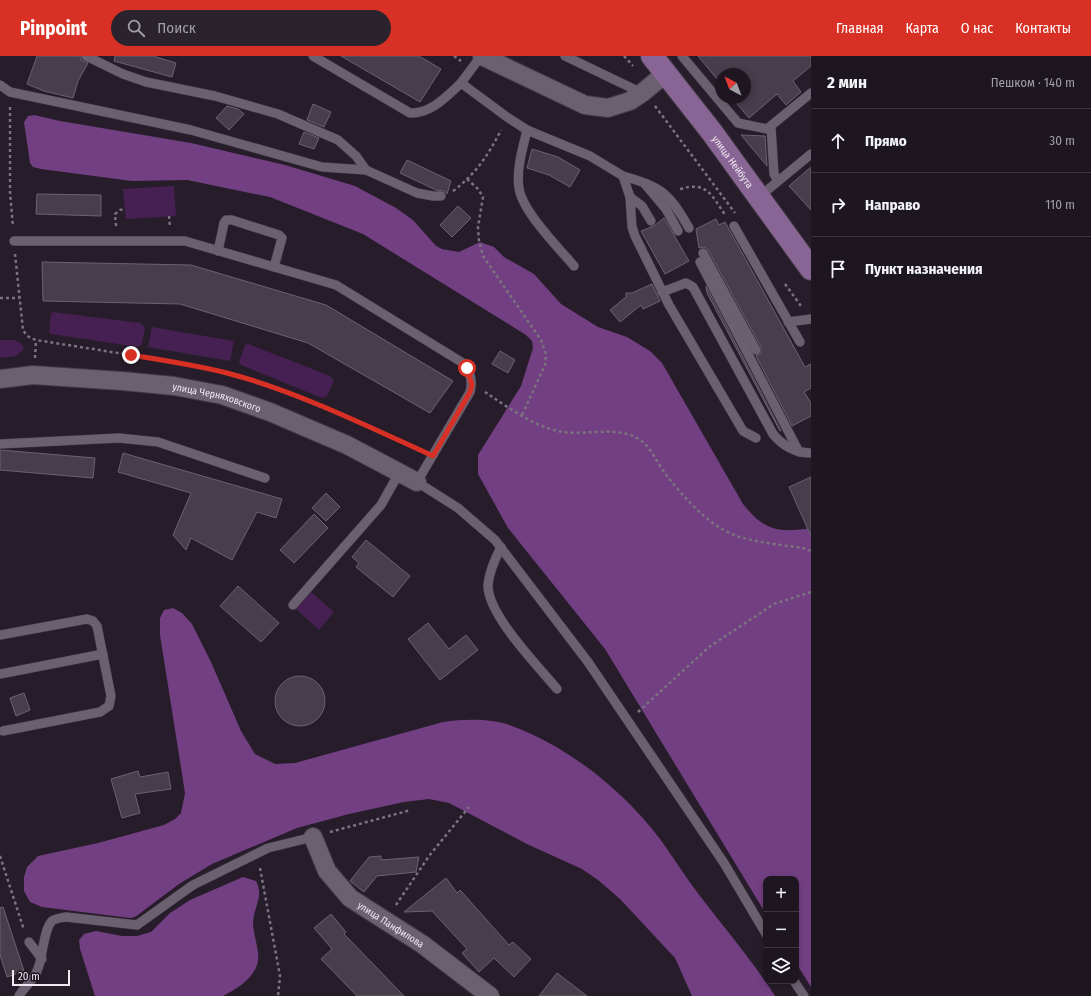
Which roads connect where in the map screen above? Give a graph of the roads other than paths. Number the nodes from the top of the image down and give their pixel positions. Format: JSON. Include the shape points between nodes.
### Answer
{"nodes":[{"id":1,"x":86,"y":56,"type":"edge"},
{"id":2,"x":313,"y":56,"type":"edge"},
{"id":3,"x":481,"y":56,"type":"edge"},
{"id":4,"x":565,"y":56,"type":"edge"},
{"id":5,"x":652,"y":56,"type":"edge"},
{"id":6,"x":682,"y":56,"type":"edge"},
{"id":7,"x":666,"y":73,"type":"junction"},
{"id":8,"x":461,"y":83,"type":"junction"},
{"id":9,"x":0,"y":85,"type":"edge"},
{"id":10,"x":642,"y":93,"type":"junction"},
{"id":11,"x":811,"y":93,"type":"edge"},
{"id":12,"x":771,"y":128,"type":"junction"},
{"id":13,"x":527,"y":130,"type":"junction"},
{"id":14,"x":811,"y":154,"type":"edge"},
{"id":15,"x":366,"y":170,"type":"junction"},
{"id":16,"x":622,"y":176,"type":"junction"},
{"id":17,"x":778,"y":181,"type":"junction"},
{"id":18,"x":644,"y":183,"type":"junction"},
{"id":19,"x":441,"y":196,"type":"road end"},
{"id":20,"x":630,"y":197,"type":"junction"},
{"id":21,"x":759,"y":197,"type":"junction"},
{"id":22,"x":651,"y":222,"type":"dead end"},
{"id":23,"x":737,"y":222,"type":"road end"},
{"id":24,"x":689,"y":228,"type":"dead end"},
{"id":25,"x":678,"y":231,"type":"dead end"},
{"id":26,"x":14,"y":241,"type":"road end"},
{"id":27,"x":218,"y":251,"type":"junction"},
{"id":28,"x":703,"y":253,"type":"dead end"},
{"id":29,"x":700,"y":262,"type":"dead end"},
{"id":30,"x":574,"y":266,"type":"dead end"},
{"id":31,"x":274,"y":267,"type":"junction"},
{"id":32,"x":811,"y":269,"type":"edge"},
{"id":33,"x":662,"y":292,"type":"junction"},
{"id":34,"x":811,"y":319,"type":"edge"},
{"id":35,"x":788,"y":322,"type":"junction"},
{"id":36,"x":800,"y":342,"type":"dead end"},
{"id":37,"x":756,"y":350,"type":"dead end"},
{"id":38,"x":0,"y":379,"type":"edge"},
{"id":39,"x":756,"y":438,"type":"dead end"},
{"id":40,"x":0,"y":444,"type":"edge"},
{"id":41,"x":799,"y":452,"type":"junction"},
{"id":42,"x":811,"y":452,"type":"edge"},
{"id":43,"x":399,"y":473,"type":"junction"},
{"id":44,"x":266,"y":478,"type":"dead end"},
{"id":45,"x":417,"y":482,"type":"junction"},
{"id":46,"x":501,"y":547,"type":"junction"},
{"id":47,"x":293,"y":605,"type":"dead end"},
{"id":48,"x":0,"y":635,"type":"edge"},
{"id":49,"x":103,"y":654,"type":"junction"},
{"id":50,"x":0,"y":674,"type":"edge"},
{"id":51,"x":557,"y":689,"type":"dead end"},
{"id":52,"x":3,"y":731,"type":"dead end"},
{"id":53,"x":313,"y":837,"type":"joint"},
{"id":54,"x":763,"y":929,"type":"edge"},
{"id":55,"x":29,"y":942,"type":"road end"},
{"id":56,"x":42,"y":959,"type":"junction"},
{"id":57,"x":796,"y":984,"type":"edge"},
{"id":58,"x":18,"y":996,"type":"edge"},
{"id":59,"x":490,"y":996,"type":"edge"},
{"id":60,"x":804,"y":996,"type":"edge"}],
"edges":[{"from":1,"to":15,"type":"lane","via":[[122,74],[146,82],[215,96],[278,114],[338,140],[356,156]]},
{"from":2,"to":8,"type":"lane","via":[[410,113],[419,114],[428,110]]},
{"from":3,"to":8,"type":"lane"},
{"from":3,"to":10,"type":"street","via":[[585,105],[608,108],[625,103]]},
{"from":4,"to":10,"type":"lane"},
{"from":5,"to":7,"type":"main road","name":"улица Нейбута"},
{"from":6,"to":12,"type":"lane","via":[[738,123]]},
{"from":7,"to":10,"type":"street"},
{"from":7,"to":21,"type":"main road","name":"улица Нейбута"},
{"from":8,"to":13,"type":"lane"},
{"from":9,"to":15,"type":"lane","via":[[10,92],[191,130],[322,167]]},
{"from":11,"to":12,"type":"lane"},
{"from":12,"to":17,"type":"lane","via":[[774,174]]},
{"from":13,"to":16,"type":"lane","via":[[590,156]]},
{"from":13,"to":30,"type":"lane","via":[[518,177],[522,199],[528,210]]},
{"from":14,"to":17,"type":"lane"},
{"from":15,"to":19,"type":"lane","via":[[417,193]]},
{"from":16,"to":18,"type":"lane"},
{"from":16,"to":20,"type":"lane"},
{"from":17,"to":21,"type":"lane"},
{"from":18,"to":24,"type":"lane","via":[[665,193],[675,204]]},
{"from":18,"to":25,"type":"lane","via":[[666,209]]},
{"from":20,"to":22,"type":"lane","via":[[642,206]]},
{"from":20,"to":33,"type":"lane","via":[[635,236]]},
{"from":21,"to":32,"type":"main road","name":"улица Нейбута"},
{"from":23,"to":35,"type":"lane"},
{"from":26,"to":27,"type":"lane","via":[[185,241]]},
{"from":27,"to":31,"type":"lane"},
{"from":27,"to":31,"type":"lane","via":[[224,223],[226,220],[232,220],[282,238]]},
{"from":28,"to":37,"type":"lane"},
{"from":29,"to":41,"type":"lane"},
{"from":31,"to":45,"type":"lane","via":[[336,284],[463,363],[470,372],[470,392]]},
{"from":33,"to":39,"type":"lane","via":[[743,431]]},
{"from":33,"to":41,"type":"lane","via":[[686,283],[694,287],[773,434],[780,443]]},
{"from":34,"to":35,"type":"lane"},
{"from":35,"to":36,"type":"lane"},
{"from":38,"to":43,"type":"street","name":"улица Черняховского","via":[[33,375],[122,381],[174,386],[222,395],[340,442]]},
{"from":40,"to":44,"type":"lane","via":[[119,438],[158,442]]},
{"from":41,"to":42,"type":"lane"},
{"from":43,"to":45,"type":"street","name":"улица Черняховского"},
{"from":43,"to":47,"type":"lane","via":[[381,505]]},
{"from":45,"to":46,"type":"lane","via":[[458,508]]},
{"from":46,"to":51,"type":"lane","via":[[488,586],[491,600],[501,620]]},
{"from":46,"to":54,"type":"lane","via":[[588,662],[724,863]]},
{"from":48,"to":49,"type":"lane","via":[[87,619],[97,626]]},
{"from":49,"to":50,"type":"lane"},
{"from":49,"to":52,"type":"lane","via":[[111,696],[108,706],[100,712]]},
{"from":53,"to":56,"type":"lane","via":[[268,848],[187,889],[137,925],[56,918],[47,929]]},
{"from":53,"to":59,"type":"street","name":"улица Панфилова","via":[[327,871],[350,898],[422,944]]},
{"from":55,"to":56,"type":"lane"},
{"from":56,"to":58,"type":"lane","via":[[36,973]]},
{"from":57,"to":60,"type":"lane"}]}
